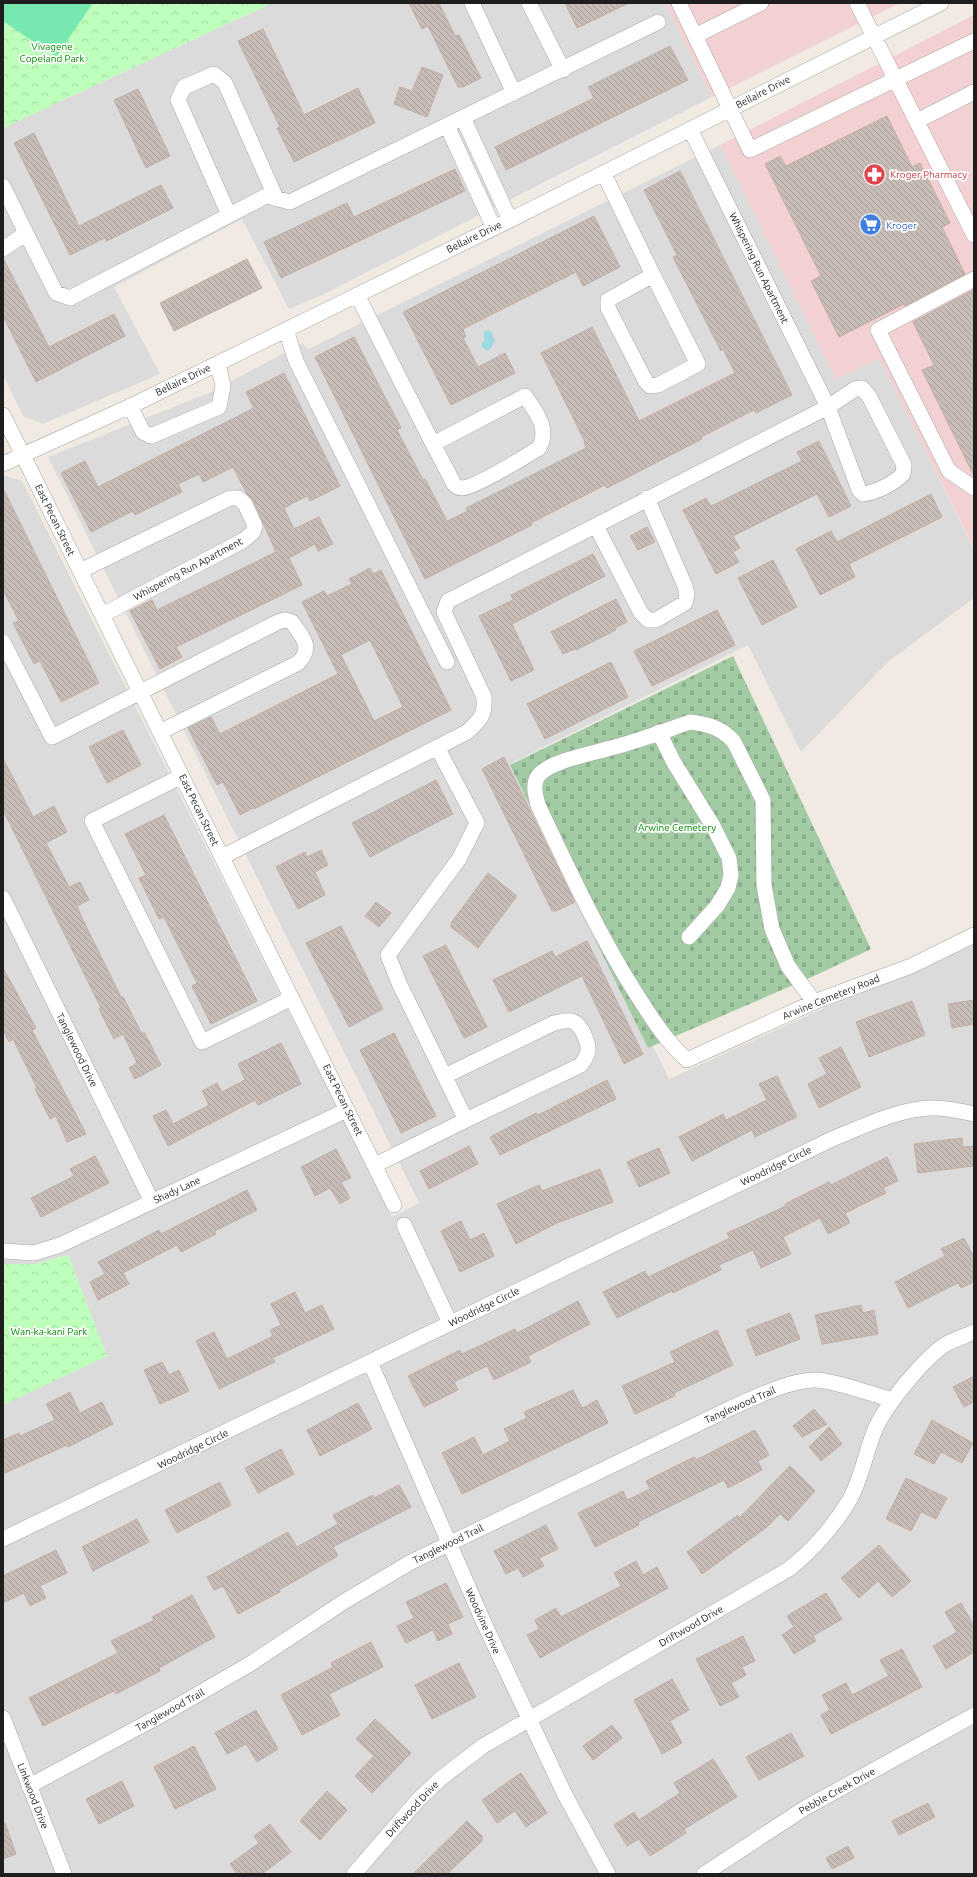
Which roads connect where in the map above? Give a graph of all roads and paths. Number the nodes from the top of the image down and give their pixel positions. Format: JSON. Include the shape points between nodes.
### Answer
{"nodes":[{"id":1,"x":472,"y":3,"type":"edge"},
{"id":2,"x":529,"y":3,"type":"edge"},
{"id":3,"x":679,"y":3,"type":"edge"},
{"id":4,"x":761,"y":3,"type":"edge"},
{"id":5,"x":857,"y":3,"type":"edge"},
{"id":6,"x":940,"y":3,"type":"edge"},
{"id":7,"x":658,"y":22,"type":"dead end"},
{"id":8,"x":695,"y":36,"type":"junction"},
{"id":9,"x":873,"y":36,"type":"junction"},
{"id":10,"x":974,"y":41,"type":"edge"},
{"id":11,"x":563,"y":70,"type":"junction"},
{"id":12,"x":896,"y":79,"type":"junction"},
{"id":13,"x":974,"y":92,"type":"edge"},
{"id":14,"x":514,"y":93,"type":"junction"},
{"id":15,"x":730,"y":108,"type":"junction"},
{"id":16,"x":463,"y":118,"type":"junction"},
{"id":17,"x":917,"y":122,"type":"junction"},
{"id":18,"x":447,"y":126,"type":"junction"},
{"id":19,"x":690,"y":129,"type":"junction"},
{"id":20,"x":604,"y":174,"type":"junction"},
{"id":21,"x":3,"y":186,"type":"edge"},
{"id":22,"x":276,"y":198,"type":"junction"},
{"id":23,"x":229,"y":215,"type":"junction"},
{"id":24,"x":510,"y":220,"type":"junction"},
{"id":25,"x":494,"y":228,"type":"junction"},
{"id":26,"x":26,"y":233,"type":"junction"},
{"id":27,"x":974,"y":235,"type":"edge"},
{"id":28,"x":3,"y":249,"type":"edge"},
{"id":29,"x":653,"y":275,"type":"junction"},
{"id":30,"x":974,"y":279,"type":"edge"},
{"id":31,"x":357,"y":295,"type":"junction"},
{"id":32,"x":286,"y":330,"type":"junction"},
{"id":33,"x":218,"y":363,"type":"junction"},
{"id":34,"x":130,"y":406,"type":"junction"},
{"id":35,"x":828,"y":407,"type":"junction"},
{"id":36,"x":3,"y":415,"type":"edge"},
{"id":37,"x":432,"y":444,"type":"junction"},
{"id":38,"x":22,"y":454,"type":"junction"},
{"id":39,"x":3,"y":464,"type":"edge"},
{"id":40,"x":974,"y":488,"type":"edge"},
{"id":41,"x":647,"y":498,"type":"junction"},
{"id":42,"x":596,"y":526,"type":"junction"},
{"id":43,"x":80,"y":571,"type":"junction"},
{"id":44,"x":102,"y":615,"type":"junction"},
{"id":45,"x":3,"y":642,"type":"edge"},
{"id":46,"x":447,"y":662,"type":"dead end"},
{"id":47,"x":140,"y":692,"type":"junction"},
{"id":48,"x":160,"y":732,"type":"junction"},
{"id":49,"x":659,"y":732,"type":"junction"},
{"id":50,"x":437,"y":747,"type":"junction"},
{"id":51,"x":182,"y":776,"type":"junction"},
{"id":52,"x":222,"y":857,"type":"junction"},
{"id":53,"x":3,"y":898,"type":"edge"},
{"id":54,"x":974,"y":935,"type":"edge"},
{"id":55,"x":688,"y":937,"type":"dead end"},
{"id":56,"x":292,"y":998,"type":"junction"},
{"id":57,"x":814,"y":1002,"type":"junction"},
{"id":58,"x":445,"y":1076,"type":"junction"},
{"id":59,"x":347,"y":1110,"type":"junction"},
{"id":60,"x":974,"y":1114,"type":"edge"},
{"id":61,"x":466,"y":1120,"type":"junction"},
{"id":62,"x":374,"y":1165,"type":"junction"},
{"id":63,"x":152,"y":1202,"type":"junction"},
{"id":64,"x":394,"y":1205,"type":"dead end"},
{"id":65,"x":404,"y":1225,"type":"dead end"},
{"id":66,"x":3,"y":1251,"type":"edge"},
{"id":67,"x":450,"y":1323,"type":"junction"},
{"id":68,"x":974,"y":1332,"type":"edge"},
{"id":69,"x":370,"y":1362,"type":"junction"},
{"id":70,"x":893,"y":1400,"type":"junction"},
{"id":71,"x":3,"y":1539,"type":"edge"},
{"id":72,"x":449,"y":1543,"type":"junction"},
{"id":73,"x":974,"y":1715,"type":"edge"},
{"id":74,"x":3,"y":1718,"type":"edge"},
{"id":75,"x":529,"y":1719,"type":"junction"},
{"id":76,"x":29,"y":1786,"type":"junction"},
{"id":77,"x":64,"y":1874,"type":"edge"},
{"id":78,"x":354,"y":1874,"type":"edge"},
{"id":79,"x":608,"y":1874,"type":"edge"},
{"id":80,"x":704,"y":1874,"type":"edge"}],
"edges":[{"from":1,"to":14,"type":"street"},
{"from":2,"to":11,"type":"street"},
{"from":3,"to":8,"type":"street"},
{"from":4,"to":8,"type":"street"},
{"from":5,"to":9,"type":"street"},
{"from":6,"to":9,"type":"street","name":"Bellaire Drive"},
{"from":7,"to":11,"type":"street"},
{"from":8,"to":15,"type":"street"},
{"from":9,"to":12,"type":"street"},
{"from":9,"to":15,"type":"street","name":"Bellaire Drive"},
{"from":10,"to":12,"type":"street"},
{"from":11,"to":14,"type":"street"},
{"from":12,"to":15,"type":"street","via":[[750,150]]},
{"from":12,"to":17,"type":"street"},
{"from":13,"to":17,"type":"street"},
{"from":14,"to":16,"type":"street"},
{"from":15,"to":19,"type":"street","name":"Bellaire Drive"},
{"from":16,"to":18,"type":"street"},
{"from":16,"to":24,"type":"street"},
{"from":17,"to":27,"type":"street"},
{"from":18,"to":22,"type":"street","via":[[290,202]]},
{"from":18,"to":25,"type":"street"},
{"from":19,"to":20,"type":"street","name":"Bellaire Drive"},
{"from":19,"to":35,"type":"street","name":"Whispering Run Apartment"},
{"from":20,"to":24,"type":"street","name":"Bellaire Drive"},
{"from":20,"to":29,"type":"street"},
{"from":21,"to":26,"type":"street"},
{"from":22,"to":23,"type":"street","via":[[266,196]]},
{"from":22,"to":23,"type":"street","via":[[225,83],[214,74],[184,87],[178,100]]},
{"from":23,"to":26,"type":"street","via":[[70,298],[56,293]]},
{"from":24,"to":25,"type":"street","name":"Bellaire Drive"},
{"from":25,"to":31,"type":"street","name":"Bellaire Drive"},
{"from":26,"to":28,"type":"street"},
{"from":29,"to":29,"type":"street","via":[[608,300],[608,308],[646,382],[650,386],[658,386],[698,364]]},
{"from":30,"to":40,"type":"street","via":[[878,330],[949,471]]},
{"from":31,"to":32,"type":"street","name":"Bellaire Drive"},
{"from":31,"to":37,"type":"street"},
{"from":32,"to":33,"type":"street","name":"Bellaire Drive"},
{"from":32,"to":46,"type":"street","via":[[296,361]]},
{"from":33,"to":34,"type":"street","name":"Bellaire Drive"},
{"from":33,"to":34,"type":"street","via":[[224,386],[219,407],[151,436],[143,432]]},
{"from":34,"to":38,"type":"street","name":"Bellaire Drive"},
{"from":35,"to":35,"type":"street","name":"Whispering Run Apartment","via":[[859,490],[863,494],[872,493],[903,474],[904,465],[869,396],[862,388],[855,389]]},
{"from":35,"to":41,"type":"street","name":"Whispering Run Apartment"},
{"from":36,"to":38,"type":"street","name":"East Pecan Street"},
{"from":37,"to":37,"type":"street","via":[[454,484],[463,488],[495,474],[539,448],[544,440],[544,431],[525,396]]},
{"from":38,"to":39,"type":"street","name":"Bellaire Drive"},
{"from":38,"to":43,"type":"street","name":"East Pecan Street"},
{"from":41,"to":42,"type":"street","name":"Whispering Run Apartment"},
{"from":41,"to":42,"type":"street","via":[[685,586],[686,595],[685,603],[656,620],[648,620],[641,613]]},
{"from":42,"to":50,"type":"street","name":"Whispering Run Apartment","via":[[448,601],[444,612],[484,697],[484,710],[481,719],[467,732]]},
{"from":43,"to":44,"type":"street","name":"East Pecan Street"},
{"from":43,"to":44,"type":"street","name":"Whispering Run Apartment","via":[[230,498],[238,498],[244,504],[255,526],[253,532],[244,540]]},
{"from":44,"to":47,"type":"street","name":"East Pecan Street"},
{"from":45,"to":47,"type":"street","via":[[52,737]]},
{"from":47,"to":48,"type":"street","name":"East Pecan Street"},
{"from":47,"to":48,"type":"street","via":[[278,622],[292,622],[305,641],[306,656],[298,663]]},
{"from":48,"to":51,"type":"street","name":"East Pecan Street"},
{"from":49,"to":55,"type":"street","via":[[729,858],[731,875],[728,888],[717,906]]},
{"from":49,"to":57,"type":"street","via":[[690,722],[701,723],[720,729],[734,742],[763,800],[764,885],[772,929],[788,966]]},
{"from":49,"to":57,"type":"street","name":"Arwine Cemetery Road","via":[[553,766],[538,776],[534,788],[541,813],[622,970],[659,1030],[687,1060]]},
{"from":50,"to":52,"type":"street","name":"Whispering Run Apartment"},
{"from":50,"to":58,"type":"street","via":[[477,823],[458,859],[388,955]]},
{"from":51,"to":52,"type":"street","name":"East Pecan Street"},
{"from":51,"to":56,"type":"street","via":[[92,821],[145,928],[202,1042]]},
{"from":52,"to":56,"type":"street","name":"East Pecan Street"},
{"from":53,"to":63,"type":"street","name":"Tanglewood Drive"},
{"from":54,"to":57,"type":"street","name":"Arwine Cemetery Road","via":[[911,966]]},
{"from":56,"to":59,"type":"street","name":"East Pecan Street"},
{"from":58,"to":61,"type":"street"},
{"from":58,"to":61,"type":"street","via":[[554,1023],[577,1023],[586,1040],[588,1050],[580,1065]]},
{"from":59,"to":62,"type":"street","name":"East Pecan Street"},
{"from":59,"to":63,"type":"street","name":"Shady Lane"},
{"from":60,"to":67,"type":"street","name":"Woodridge Circle","via":[[926,1108],[873,1122]]},
{"from":61,"to":62,"type":"street"},
{"from":62,"to":64,"type":"street","name":"East Pecan Street"},
{"from":63,"to":66,"type":"street","name":"Shady Lane","via":[[60,1245],[34,1253]]},
{"from":65,"to":67,"type":"street"},
{"from":67,"to":69,"type":"street","name":"Woodridge Circle"},
{"from":68,"to":70,"type":"street","name":"Driftwood Drive","via":[[946,1344],[917,1371]]},
{"from":69,"to":71,"type":"street","name":"Woodridge Circle"},
{"from":69,"to":72,"type":"street","name":"Woodvine Drive"},
{"from":70,"to":72,"type":"street","name":"Tanglewood Trail","via":[[814,1380],[796,1382],[731,1408]]},
{"from":70,"to":75,"type":"street","name":"Driftwood Drive","via":[[874,1431],[849,1500],[807,1554],[789,1569]]},
{"from":72,"to":75,"type":"street","name":"Woodvine Drive"},
{"from":72,"to":76,"type":"street","name":"Tanglewood Trail","via":[[352,1597],[250,1664]]},
{"from":73,"to":80,"type":"street","name":"Pebble Creek Drive","via":[[806,1808]]},
{"from":74,"to":76,"type":"street","name":"Linkwood Drive"},
{"from":75,"to":78,"type":"street","name":"Driftwood Drive","via":[[483,1746],[440,1779],[418,1800]]},
{"from":75,"to":79,"type":"street","name":"Woodvine Drive","via":[[564,1795]]},
{"from":76,"to":77,"type":"street","name":"Linkwood Drive"}]}
